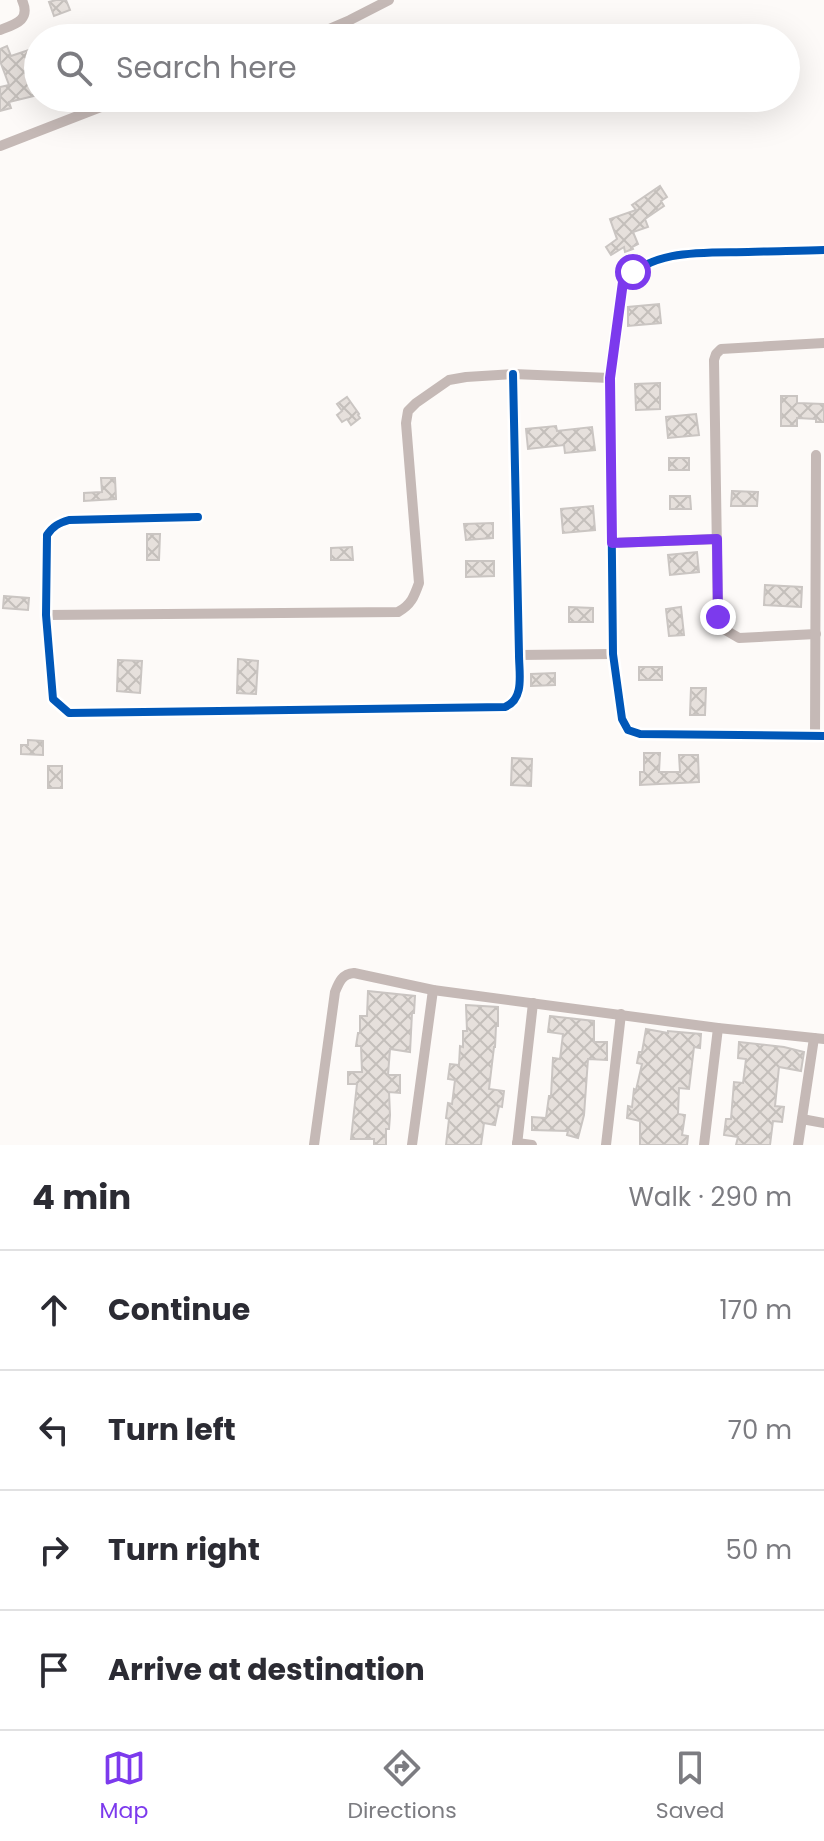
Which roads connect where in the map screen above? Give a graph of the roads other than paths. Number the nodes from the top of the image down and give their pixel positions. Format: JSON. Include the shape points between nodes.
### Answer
{"nodes":[{"id":1,"x":22,"y":0,"type":"edge"},
{"id":2,"x":389,"y":0,"type":"edge"},
{"id":3,"x":341,"y":24,"type":"edge"},
{"id":4,"x":0,"y":30,"type":"edge"},
{"id":5,"x":88,"y":112,"type":"edge"},
{"id":6,"x":0,"y":146,"type":"edge"},
{"id":7,"x":824,"y":250,"type":"edge"},
{"id":8,"x":824,"y":343,"type":"edge"},
{"id":9,"x":513,"y":374,"type":"junction"},
{"id":10,"x":610,"y":378,"type":"junction"},
{"id":11,"x":816,"y":455,"type":"dead end"},
{"id":12,"x":198,"y":517,"type":"dead end"},
{"id":13,"x":717,"y":539,"type":"junction"},
{"id":14,"x":612,"y":543,"type":"junction"},
{"id":15,"x":820,"y":545,"type":"edge"},
{"id":16,"x":46,"y":615,"type":"junction"},
{"id":17,"x":816,"y":634,"type":"junction"},
{"id":18,"x":613,"y":654,"type":"junction"},
{"id":19,"x":519,"y":655,"type":"junction"},
{"id":20,"x":819,"y":736,"type":"edge"},
{"id":21,"x":433,"y":990,"type":"junction"},
{"id":22,"x":533,"y":1003,"type":"junction"},
{"id":23,"x":621,"y":1014,"type":"junction"},
{"id":24,"x":718,"y":1028,"type":"junction"},
{"id":25,"x":819,"y":1039,"type":"edge"},
{"id":26,"x":802,"y":1119,"type":"junction"},
{"id":27,"x":824,"y":1123,"type":"edge"},
{"id":28,"x":517,"y":1144,"type":"edge"},
{"id":29,"x":314,"y":1145,"type":"edge"},
{"id":30,"x":412,"y":1145,"type":"edge"},
{"id":31,"x":532,"y":1145,"type":"edge"},
{"id":32,"x":606,"y":1145,"type":"edge"},
{"id":33,"x":704,"y":1145,"type":"edge"},
{"id":34,"x":798,"y":1145,"type":"edge"}],
"edges":[{"from":1,"to":4,"type":"street","via":[[26,14]]},
{"from":2,"to":3,"type":"street"},
{"from":5,"to":6,"type":"street"},
{"from":7,"to":10,"type":"street","via":[[684,253],[633,272],[623,282]]},
{"from":8,"to":13,"type":"street","via":[[721,349],[716,354]]},
{"from":9,"to":10,"type":"street"},
{"from":9,"to":16,"type":"street","via":[[449,380],[408,411],[419,583],[413,599],[398,612]]},
{"from":9,"to":19,"type":"street"},
{"from":10,"to":14,"type":"street"},
{"from":11,"to":15,"type":"street"},
{"from":12,"to":16,"type":"street","via":[[60,522],[47,535]]},
{"from":13,"to":14,"type":"street"},
{"from":13,"to":17,"type":"street","via":[[718,617],[727,631],[739,638]]},
{"from":14,"to":18,"type":"street"},
{"from":15,"to":17,"type":"street"},
{"from":16,"to":19,"type":"street","via":[[53,699],[69,713],[505,707],[519,693]]},
{"from":17,"to":20,"type":"street"},
{"from":18,"to":19,"type":"street"},
{"from":18,"to":20,"type":"street","via":[[628,730]]},
{"from":21,"to":22,"type":"street"},
{"from":21,"to":29,"type":"street","via":[[354,973],[341,979]]},
{"from":21,"to":30,"type":"street"},
{"from":22,"to":23,"type":"street"},
{"from":22,"to":28,"type":"street"},
{"from":23,"to":24,"type":"street"},
{"from":23,"to":32,"type":"street"},
{"from":24,"to":25,"type":"street"},
{"from":24,"to":33,"type":"street"},
{"from":25,"to":26,"type":"street"},
{"from":26,"to":27,"type":"street"},
{"from":26,"to":34,"type":"street"},
{"from":28,"to":31,"type":"street"}]}
